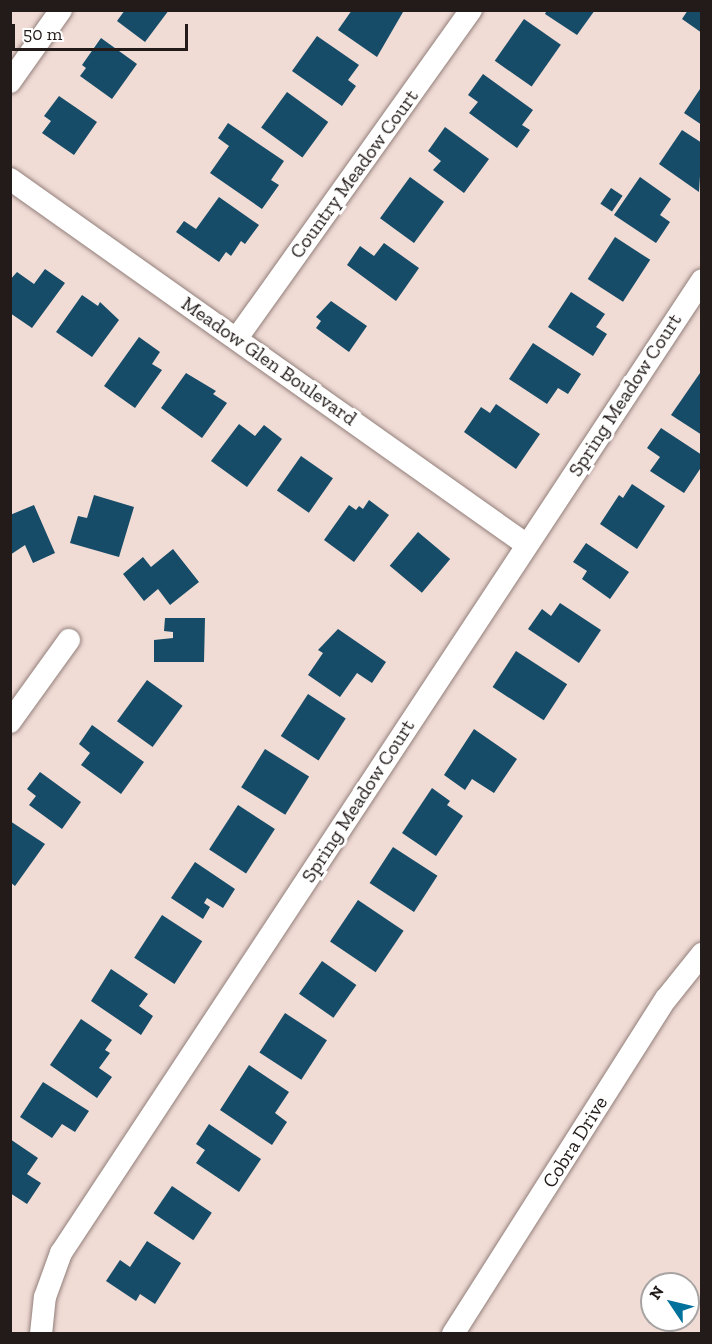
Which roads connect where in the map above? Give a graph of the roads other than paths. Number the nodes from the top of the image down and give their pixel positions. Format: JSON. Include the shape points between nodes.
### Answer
{"nodes":[{"id":1,"x":61,"y":10,"type":"edge"},
{"id":2,"x":471,"y":10,"type":"edge"},
{"id":3,"x":10,"y":82,"type":"edge"},
{"id":4,"x":10,"y":179,"type":"edge"},
{"id":5,"x":702,"y":280,"type":"edge"},
{"id":6,"x":237,"y":338,"type":"junction"},
{"id":7,"x":527,"y":545,"type":"junction"},
{"id":8,"x":69,"y":640,"type":"dead end"},
{"id":9,"x":10,"y":722,"type":"edge"},
{"id":10,"x":702,"y":954,"type":"edge"},
{"id":11,"x":41,"y":1334,"type":"edge"},
{"id":12,"x":453,"y":1334,"type":"edge"}],
"edges":[{"from":1,"to":3,"type":"street"},
{"from":2,"to":6,"type":"street","name":"Country Meadow Court"},
{"from":4,"to":6,"type":"street","name":"Meadow Glen Boulevard"},
{"from":5,"to":7,"type":"street","name":"Spring Meadow Court"},
{"from":6,"to":7,"type":"street","name":"Meadow Glen Boulevard"},
{"from":7,"to":11,"type":"street","name":"Spring Meadow Court","via":[[61,1253],[45,1297]]},
{"from":8,"to":9,"type":"street"},
{"from":10,"to":12,"type":"street","name":"Cobra Drive","via":[[666,999]]}]}
